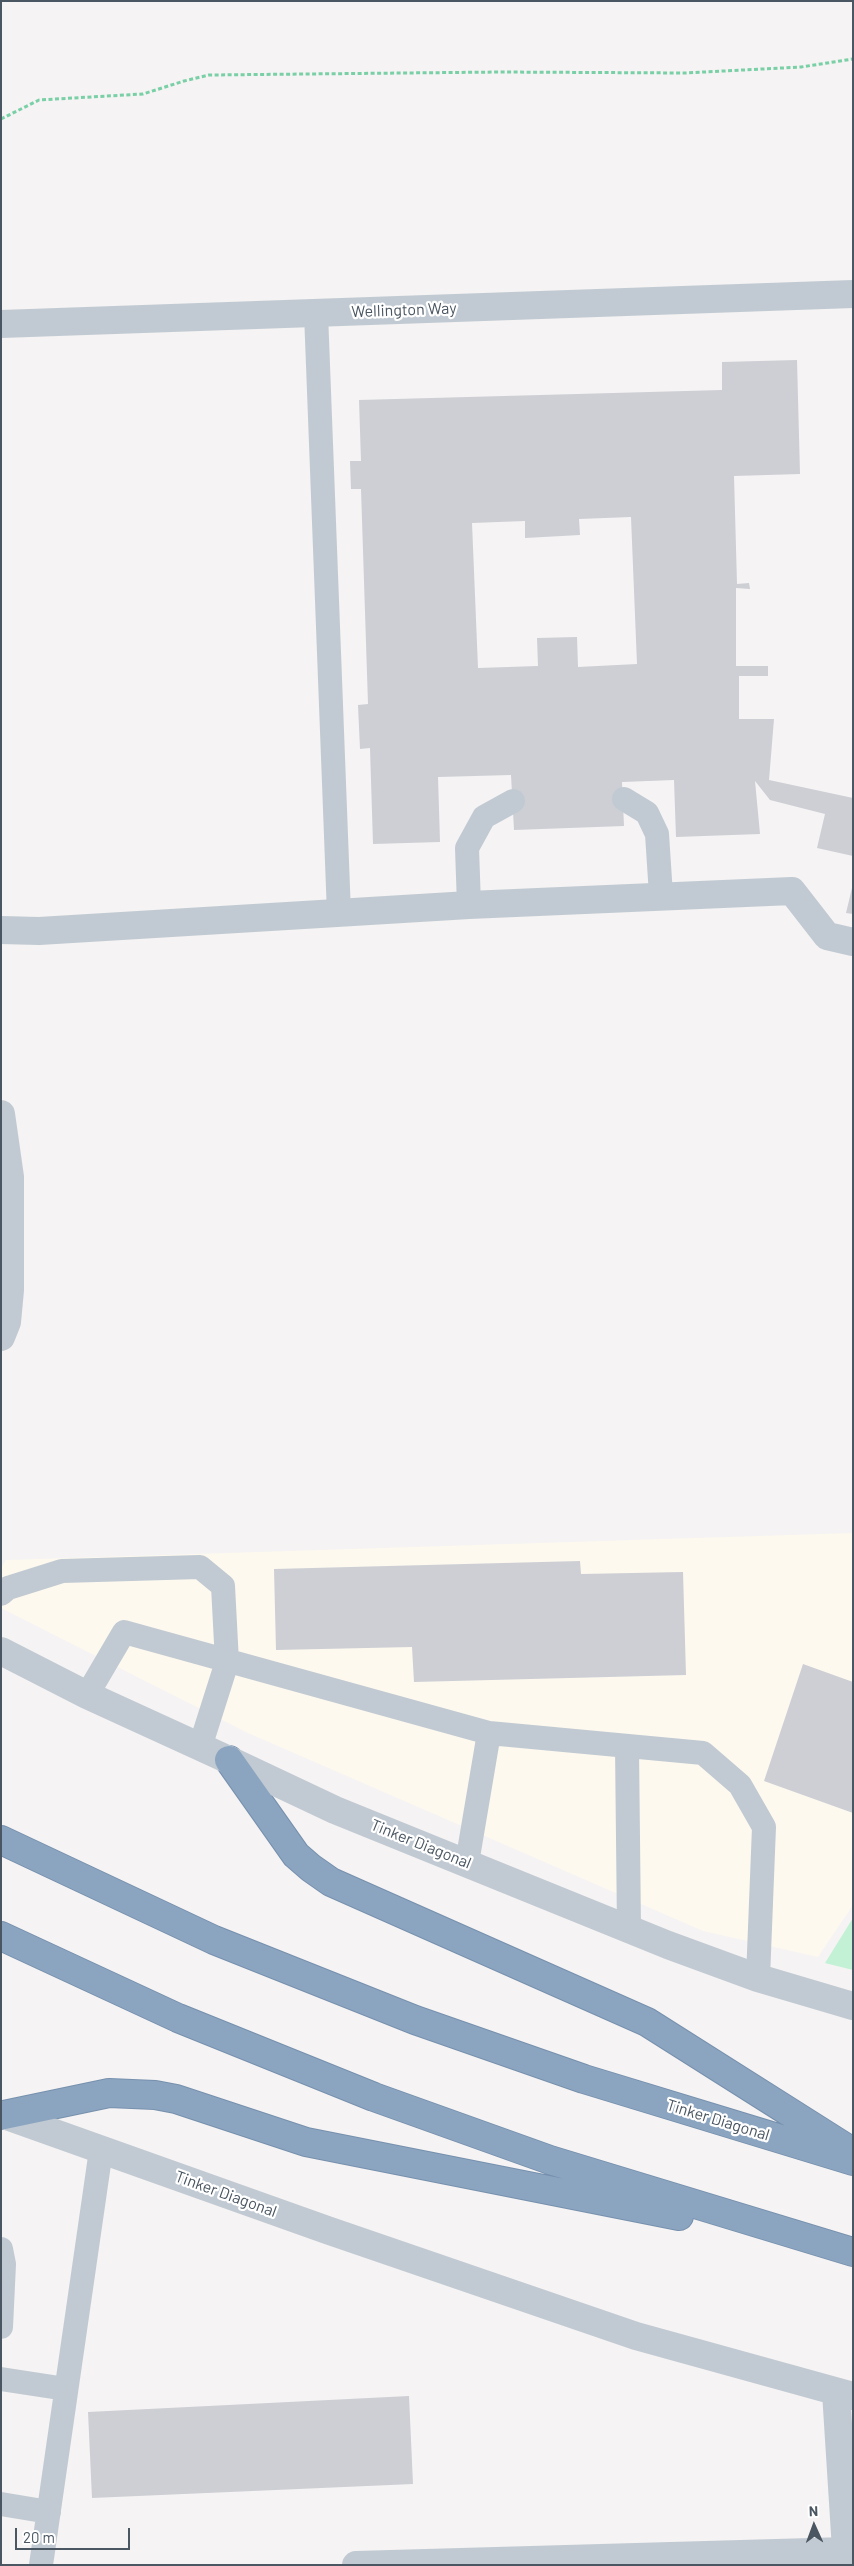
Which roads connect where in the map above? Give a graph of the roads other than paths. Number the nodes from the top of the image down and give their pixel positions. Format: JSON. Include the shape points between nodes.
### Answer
{"nodes":[{"id":1,"x":853,"y":294,"type":"edge"},
{"id":2,"x":316,"y":313,"type":"junction"},
{"id":3,"x":1,"y":324,"type":"edge"},
{"id":4,"x":624,"y":799,"type":"dead end"},
{"id":5,"x":513,"y":801,"type":"dead end"},
{"id":6,"x":661,"y":895,"type":"junction"},
{"id":7,"x":469,"y":905,"type":"junction"},
{"id":8,"x":339,"y":914,"type":"junction"},
{"id":9,"x":1,"y":930,"type":"edge"},
{"id":10,"x":853,"y":942,"type":"edge"},
{"id":11,"x":1,"y":1114,"type":"edge"},
{"id":12,"x":1,"y":1337,"type":"edge"},
{"id":13,"x":1,"y":1594,"type":"edge"},
{"id":14,"x":1,"y":1652,"type":"edge"},
{"id":15,"x":227,"y":1662,"type":"junction"},
{"id":16,"x":87,"y":1695,"type":"junction"},
{"id":17,"x":489,"y":1733,"type":"junction"},
{"id":18,"x":627,"y":1746,"type":"junction"},
{"id":19,"x":200,"y":1747,"type":"junction"},
{"id":20,"x":228,"y":1760,"type":"junction"},
{"id":21,"x":1,"y":1840,"type":"edge"},
{"id":22,"x":467,"y":1863,"type":"junction"},
{"id":23,"x":629,"y":1929,"type":"junction"},
{"id":24,"x":1,"y":1936,"type":"edge"},
{"id":25,"x":758,"y":1978,"type":"junction"},
{"id":26,"x":853,"y":2006,"type":"edge"},
{"id":27,"x":2,"y":2118,"type":"edge"},
{"id":28,"x":101,"y":2150,"type":"junction"},
{"id":29,"x":853,"y":2152,"type":"edge"},
{"id":30,"x":853,"y":2160,"type":"edge"},
{"id":31,"x":1,"y":2249,"type":"edge"},
{"id":32,"x":841,"y":2249,"type":"edge"},
{"id":33,"x":1,"y":2327,"type":"edge"},
{"id":34,"x":1,"y":2379,"type":"edge"},
{"id":35,"x":66,"y":2389,"type":"junction"},
{"id":36,"x":844,"y":2394,"type":"edge"},
{"id":37,"x":1,"y":2504,"type":"edge"},
{"id":38,"x":49,"y":2512,"type":"junction"},
{"id":39,"x":846,"y":2558,"type":"edge"},
{"id":40,"x":41,"y":2565,"type":"edge"},
{"id":41,"x":356,"y":2565,"type":"edge"}],
"edges":[{"from":1,"to":2,"type":"street","name":"Wellington Way"},
{"from":2,"to":3,"type":"street","name":"Wellington Way"},
{"from":2,"to":8,"type":"lane"},
{"from":4,"to":6,"type":"lane","via":[[647,813],[657,834]]},
{"from":5,"to":7,"type":"lane","via":[[484,816],[467,848]]},
{"from":6,"to":7,"type":"street"},
{"from":6,"to":10,"type":"street","via":[[792,891],[827,936]]},
{"from":7,"to":8,"type":"street"},
{"from":8,"to":9,"type":"street","via":[[39,931]]},
{"from":11,"to":12,"type":"street","via":[[10,1177],[10,1290],[7,1322]]},
{"from":13,"to":15,"type":"lane","via":[[8,1588],[62,1571],[200,1567],[223,1586]]},
{"from":14,"to":16,"type":"street","name":"Tinker Diagonal"},
{"from":15,"to":16,"type":"lane","via":[[124,1632]]},
{"from":15,"to":17,"type":"lane"},
{"from":15,"to":19,"type":"lane"},
{"from":16,"to":19,"type":"street","name":"Tinker Diagonal"},
{"from":17,"to":18,"type":"lane"},
{"from":17,"to":22,"type":"lane"},
{"from":18,"to":23,"type":"lane"},
{"from":18,"to":25,"type":"lane","via":[[704,1753],[740,1785],[764,1828]]},
{"from":19,"to":20,"type":"street","name":"Tinker Diagonal"},
{"from":20,"to":22,"type":"street","name":"Tinker Diagonal","via":[[336,1810]]},
{"from":20,"to":29,"type":"highway","via":[[296,1855],[331,1882],[647,2022]]},
{"from":21,"to":30,"type":"highway","name":"Tinker Diagonal","via":[[214,1940],[415,2020],[584,2079]]},
{"from":22,"to":23,"type":"street","name":"Tinker Diagonal"},
{"from":23,"to":25,"type":"street","name":"Tinker Diagonal"},
{"from":24,"to":32,"type":"highway","via":[[178,2018],[374,2097],[550,2160]]},
{"from":25,"to":26,"type":"street","name":"Tinker Diagonal"},
{"from":27,"to":28,"type":"street","name":"Tinker Diagonal"},
{"from":27,"to":32,"type":"highway","via":[[109,2093],[155,2095],[306,2142]]},
{"from":28,"to":35,"type":"lane"},
{"from":28,"to":36,"type":"street","name":"Tinker Diagonal","via":[[636,2336]]},
{"from":31,"to":33,"type":"lane","via":[[4,2264]]},
{"from":34,"to":35,"type":"lane"},
{"from":35,"to":38,"type":"lane"},
{"from":36,"to":39,"type":"street"},
{"from":37,"to":38,"type":"lane"},
{"from":38,"to":40,"type":"lane"},
{"from":39,"to":41,"type":"street"}]}
